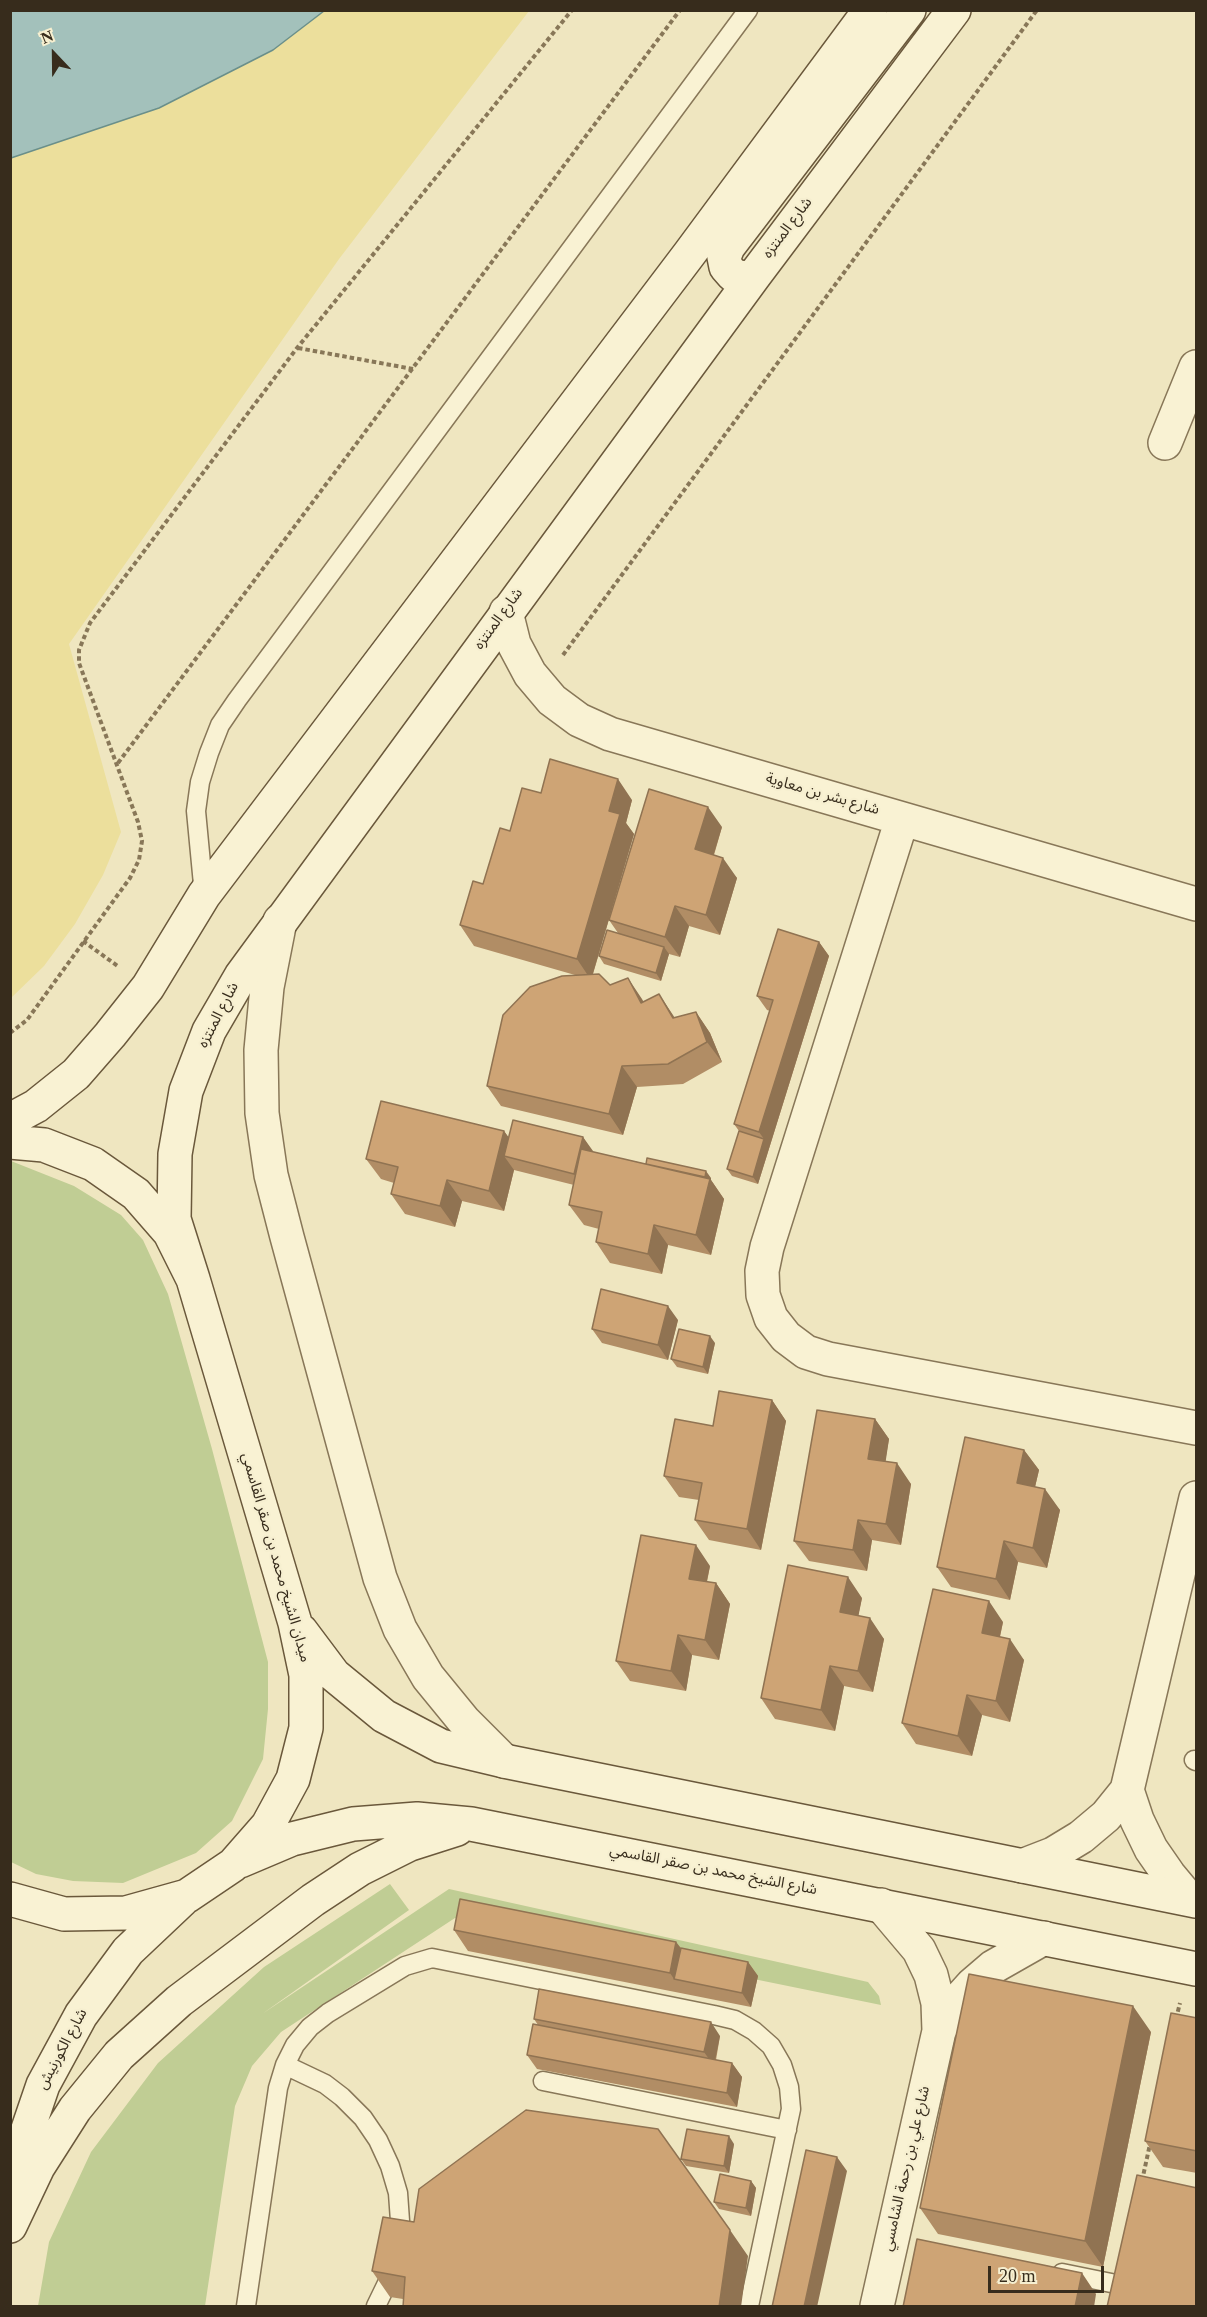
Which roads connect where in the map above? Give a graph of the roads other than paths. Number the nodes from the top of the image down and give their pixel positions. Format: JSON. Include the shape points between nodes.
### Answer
{"nodes":[{"id":1,"x":748,"y":10,"type":"edge"},
{"id":2,"x":870,"y":10,"type":"edge"},
{"id":3,"x":909,"y":10,"type":"edge"},
{"id":4,"x":954,"y":10,"type":"edge"},
{"id":5,"x":754,"y":276,"type":"junction"},
{"id":6,"x":1197,"y":367,"type":"edge"},
{"id":7,"x":1165,"y":443,"type":"dead end"},
{"id":8,"x":506,"y":612,"type":"junction"},
{"id":9,"x":902,"y":819,"type":"junction"},
{"id":10,"x":204,"y":895,"type":"junction"},
{"id":11,"x":1197,"y":904,"type":"edge"},
{"id":12,"x":280,"y":921,"type":"junction"},
{"id":13,"x":10,"y":1120,"type":"edge"},
{"id":14,"x":10,"y":1142,"type":"edge"},
{"id":15,"x":193,"y":1279,"type":"junction"},
{"id":16,"x":1197,"y":1428,"type":"edge"},
{"id":17,"x":1196,"y":1499,"type":"edge"},
{"id":18,"x":295,"y":1623,"type":"junction"},
{"id":19,"x":504,"y":1761,"type":"junction"},
{"id":20,"x":1127,"y":1790,"type":"junction"},
{"id":21,"x":471,"y":1824,"type":"junction"},
{"id":22,"x":233,"y":1864,"type":"junction"},
{"id":23,"x":1022,"y":1866,"type":"junction"},
{"id":24,"x":187,"y":1896,"type":"junction"},
{"id":25,"x":10,"y":1899,"type":"edge"},
{"id":26,"x":1193,"y":1900,"type":"edge"},
{"id":27,"x":881,"y":1905,"type":"junction"},
{"id":28,"x":1044,"y":1938,"type":"junction"},
{"id":29,"x":1192,"y":1968,"type":"edge"},
{"id":30,"x":939,"y":2031,"type":"junction"},
{"id":31,"x":285,"y":2065,"type":"junction"},
{"id":32,"x":543,"y":2080,"type":"dead end"},
{"id":33,"x":787,"y":2130,"type":"junction"},
{"id":34,"x":10,"y":2202,"type":"edge"},
{"id":35,"x":10,"y":2226,"type":"edge"},
{"id":36,"x":1041,"y":2269,"type":"edge"},
{"id":37,"x":1121,"y":2285,"type":"edge"},
{"id":38,"x":246,"y":2307,"type":"edge"},
{"id":39,"x":376,"y":2307,"type":"edge"},
{"id":40,"x":749,"y":2307,"type":"edge"},
{"id":41,"x":878,"y":2307,"type":"edge"}],
"edges":[{"from":1,"to":10,"type":"lane","via":[[220,725],[200,782],[196,811]]},
{"from":2,"to":10,"type":"main road"},
{"from":3,"to":5,"type":"main road","via":[[728,247],[726,267],[743,278]]},
{"from":4,"to":5,"type":"main road","name":"شارع المنتزه"},
{"from":5,"to":8,"type":"main road","name":"شارع المنتزه"},
{"from":6,"to":7,"type":"main road"},
{"from":8,"to":9,"type":"main road","name":"شارع بشر بن معاوية","via":[[514,644],[530,674],[552,700],[579,720],[610,734]]},
{"from":8,"to":12,"type":"main road","name":"شارع المنتزه"},
{"from":9,"to":11,"type":"main road","name":"شارع بشر بن معاوية"},
{"from":9,"to":16,"type":"main road","via":[[767,1247],[763,1295],[771,1318],[799,1347],[828,1359]]},
{"from":10,"to":13,"type":"main road","via":[[148,987],[110,1035],[76,1074],[36,1107]]},
{"from":12,"to":15,"type":"main road","name":"شارع المنتزه","via":[[209,1031],[186,1091],[175,1154],[174,1219]]},
{"from":12,"to":19,"type":"main road","via":[[267,987],[261,1071],[262,1113],[270,1165],[287,1237],[380,1578],[400,1629],[428,1677]]},
{"from":14,"to":15,"type":"main road","name":"ميدان الشيخ محمد بن صقر القاسمي","via":[[44,1145],[93,1164],[136,1194],[170,1233]]},
{"from":15,"to":18,"type":"main road","name":"ميدان الشيخ محمد بن صقر القاسمي"},
{"from":17,"to":20,"type":"main road"},
{"from":18,"to":19,"type":"main road","via":[[334,1675],[384,1716],[441,1746]]},
{"from":18,"to":22,"type":"main road","name":"ميدان الشيخ محمد بن صقر القاسمي","via":[[306,1675],[306,1728],[293,1779],[268,1825]]},
{"from":19,"to":23,"type":"main road"},
{"from":20,"to":23,"type":"main road","via":[[1106,1816],[1081,1837]]},
{"from":20,"to":26,"type":"main road","via":[[1151,1849]]},
{"from":21,"to":22,"type":"main road","name":"شارع الشيخ محمد بن صقر القاسمي","via":[[417,1819],[353,1824],[292,1839]]},
{"from":21,"to":27,"type":"main road","name":"شارع الشيخ محمد بن صقر القاسمي"},
{"from":21,"to":35,"type":"main road","via":[[410,1844],[360,1869],[179,2001],[119,2055],[75,2109],[38,2168]]},
{"from":22,"to":24,"type":"main road","name":"ميدان الشيخ محمد بن صقر القاسمي"},
{"from":23,"to":26,"type":"main road"},
{"from":24,"to":25,"type":"main road","name":"ميدان الشيخ محمد بن صقر القاسمي","via":[[126,1913],[64,1914]]},
{"from":24,"to":34,"type":"main road","name":"شارع الكورنيش","via":[[128,1951],[81,2015],[43,2085],[17,2161]]},
{"from":27,"to":28,"type":"main road","name":"شارع الشيخ محمد بن صقر القاسمي"},
{"from":27,"to":30,"type":"main road","name":"شارع علي بن رحمة الشامسي","via":[[919,1950],[931,1975]]},
{"from":28,"to":29,"type":"main road","name":"شارع الشيخ محمد بن صقر القاسمي"},
{"from":28,"to":30,"type":"main road","name":"شارع علي بن رحمة الشامسي","via":[[993,1967],[972,1985],[953,2006]]},
{"from":30,"to":41,"type":"main road","name":"شارع علي بن رحمة الشامسي","via":[[898,2241]]},
{"from":31,"to":33,"type":"lane","via":[[310,2027],[328,2013],[405,1966],[432,1958],[735,2020],[771,2046],[783,2065],[791,2109]]},
{"from":31,"to":38,"type":"lane","via":[[278,2088]]},
{"from":31,"to":39,"type":"lane","via":[[325,2084],[342,2097],[363,2118],[390,2166],[398,2193],[398,2249]]},
{"from":32,"to":33,"type":"lane"},
{"from":33,"to":40,"type":"lane"},
{"from":36,"to":37,"type":"lane"}]}
